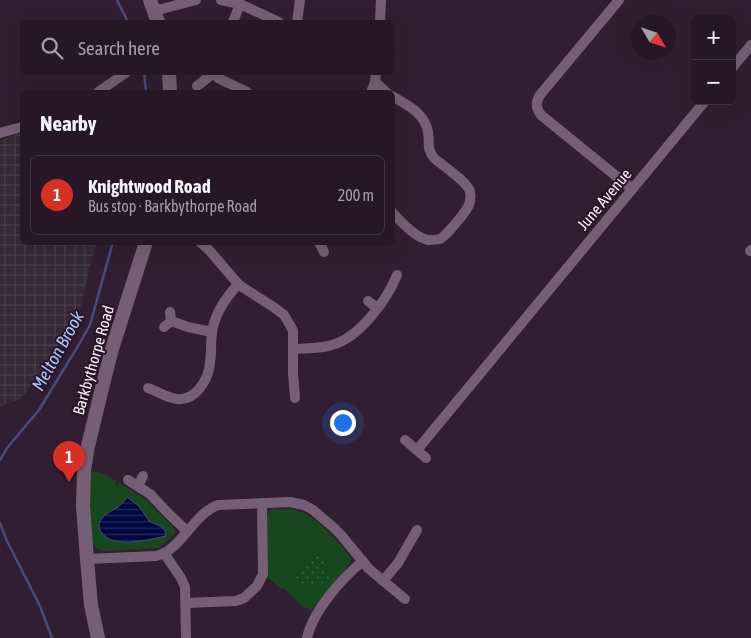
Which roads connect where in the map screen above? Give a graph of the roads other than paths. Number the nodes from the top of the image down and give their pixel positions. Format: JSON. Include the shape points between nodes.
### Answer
{"nodes":[{"id":1,"x":196,"y":0,"type":"edge"},
{"id":2,"x":221,"y":0,"type":"edge"},
{"id":3,"x":300,"y":0,"type":"edge"},
{"id":4,"x":381,"y":0,"type":"edge"},
{"id":5,"x":619,"y":0,"type":"edge"},
{"id":6,"x":240,"y":4,"type":"junction"},
{"id":7,"x":154,"y":11,"type":"edge"},
{"id":8,"x":234,"y":20,"type":"edge"},
{"id":9,"x":275,"y":20,"type":"edge"},
{"id":10,"x":297,"y":20,"type":"edge"},
{"id":11,"x":380,"y":20,"type":"edge"},
{"id":12,"x":751,"y":45,"type":"edge"},
{"id":13,"x":736,"y":63,"type":"edge"},
{"id":14,"x":123,"y":75,"type":"edge"},
{"id":15,"x":169,"y":75,"type":"edge"},
{"id":16,"x":212,"y":75,"type":"edge"},
{"id":17,"x":216,"y":75,"type":"edge"},
{"id":18,"x":375,"y":77,"type":"edge"},
{"id":19,"x":197,"y":86,"type":"dead end"},
{"id":20,"x":101,"y":90,"type":"edge"},
{"id":21,"x":170,"y":90,"type":"edge"},
{"id":22,"x":243,"y":90,"type":"edge"},
{"id":23,"x":372,"y":90,"type":"edge"},
{"id":24,"x":385,"y":90,"type":"edge"},
{"id":25,"x":395,"y":98,"type":"edge"},
{"id":26,"x":702,"y":105,"type":"edge"},
{"id":27,"x":20,"y":128,"type":"edge"},
{"id":28,"x":0,"y":133,"type":"edge"},
{"id":29,"x":632,"y":189,"type":"junction"},
{"id":30,"x":395,"y":215,"type":"edge"},
{"id":31,"x":145,"y":245,"type":"edge"},
{"id":32,"x":212,"y":246,"type":"edge"},
{"id":33,"x":397,"y":275,"type":"dead end"},
{"id":34,"x":238,"y":284,"type":"junction"},
{"id":35,"x":368,"y":301,"type":"dead end"},
{"id":36,"x":377,"y":308,"type":"junction"},
{"id":37,"x":168,"y":320,"type":"dead end"},
{"id":38,"x":212,"y":332,"type":"junction"},
{"id":39,"x":293,"y":349,"type":"junction"},
{"id":40,"x":148,"y":388,"type":"dead end"},
{"id":41,"x":295,"y":398,"type":"dead end"},
{"id":42,"x":405,"y":440,"type":"dead end"},
{"id":43,"x":417,"y":450,"type":"junction"},
{"id":44,"x":426,"y":458,"type":"dead end"},
{"id":45,"x":144,"y":476,"type":"dead end"},
{"id":46,"x":128,"y":480,"type":"dead end"},
{"id":47,"x":138,"y":486,"type":"junction"},
{"id":48,"x":262,"y":503,"type":"junction"},
{"id":49,"x":416,"y":530,"type":"dead end"},
{"id":50,"x":187,"y":531,"type":"junction"},
{"id":51,"x":164,"y":553,"type":"junction"},
{"id":52,"x":87,"y":559,"type":"junction"},
{"id":53,"x":363,"y":561,"type":"junction"},
{"id":54,"x":383,"y":581,"type":"junction"},
{"id":55,"x":405,"y":599,"type":"dead end"},
{"id":56,"x":186,"y":603,"type":"junction"},
{"id":57,"x":98,"y":638,"type":"edge"},
{"id":58,"x":186,"y":638,"type":"edge"},
{"id":59,"x":307,"y":638,"type":"edge"}],
"edges":[{"from":1,"to":7,"type":"street"},
{"from":2,"to":6,"type":"street"},
{"from":3,"to":10,"type":"street"},
{"from":4,"to":11,"type":"street"},
{"from":5,"to":29,"type":"street","via":[[540,95],[536,105],[542,115]]},
{"from":6,"to":8,"type":"street"},
{"from":6,"to":9,"type":"street"},
{"from":12,"to":13,"type":"street"},
{"from":14,"to":20,"type":"street"},
{"from":15,"to":21,"type":"street"},
{"from":16,"to":19,"type":"street"},
{"from":17,"to":22,"type":"street"},
{"from":18,"to":23,"type":"street"},
{"from":18,"to":24,"type":"street"},
{"from":25,"to":30,"type":"street","via":[[420,115],[428,132],[430,153],[466,185],[470,200],[468,208],[441,238],[421,238]]},
{"from":26,"to":29,"type":"street","name":"June Avenue"},
{"from":27,"to":28,"type":"street"},
{"from":29,"to":43,"type":"street","name":"June Avenue","via":[[524,314]]},
{"from":31,"to":52,"type":"street","name":"Barkbythorpe Road","via":[[112,349],[88,451],[83,491]]},
{"from":32,"to":34,"type":"street"},
{"from":33,"to":36,"type":"street"},
{"from":34,"to":38,"type":"street","via":[[222,306]]},
{"from":34,"to":39,"type":"street","via":[[284,315],[293,331]]},
{"from":35,"to":36,"type":"street"},
{"from":36,"to":39,"type":"street","via":[[359,329],[341,342]]},
{"from":37,"to":38,"type":"street"},
{"from":38,"to":40,"type":"street","via":[[210,364],[198,391],[176,403]]},
{"from":39,"to":41,"type":"street","via":[[293,366],[299,386]]},
{"from":42,"to":43,"type":"street"},
{"from":43,"to":44,"type":"street"},
{"from":45,"to":47,"type":"street"},
{"from":46,"to":47,"type":"street"},
{"from":47,"to":50,"type":"street","via":[[153,496]]},
{"from":48,"to":50,"type":"street","via":[[215,506]]},
{"from":48,"to":53,"type":"street","via":[[290,502],[307,506],[338,532]]},
{"from":48,"to":56,"type":"street","via":[[262,574],[257,586],[236,601]]},
{"from":49,"to":54,"type":"street","via":[[415,542]]},
{"from":50,"to":51,"type":"street"},
{"from":51,"to":52,"type":"street"},
{"from":51,"to":56,"type":"street","via":[[184,584]]},
{"from":52,"to":57,"type":"street","name":"Barkbythorpe Road"},
{"from":53,"to":54,"type":"street"},
{"from":53,"to":59,"type":"street","via":[[320,609]]},
{"from":54,"to":55,"type":"street"},
{"from":56,"to":58,"type":"street"}]}
